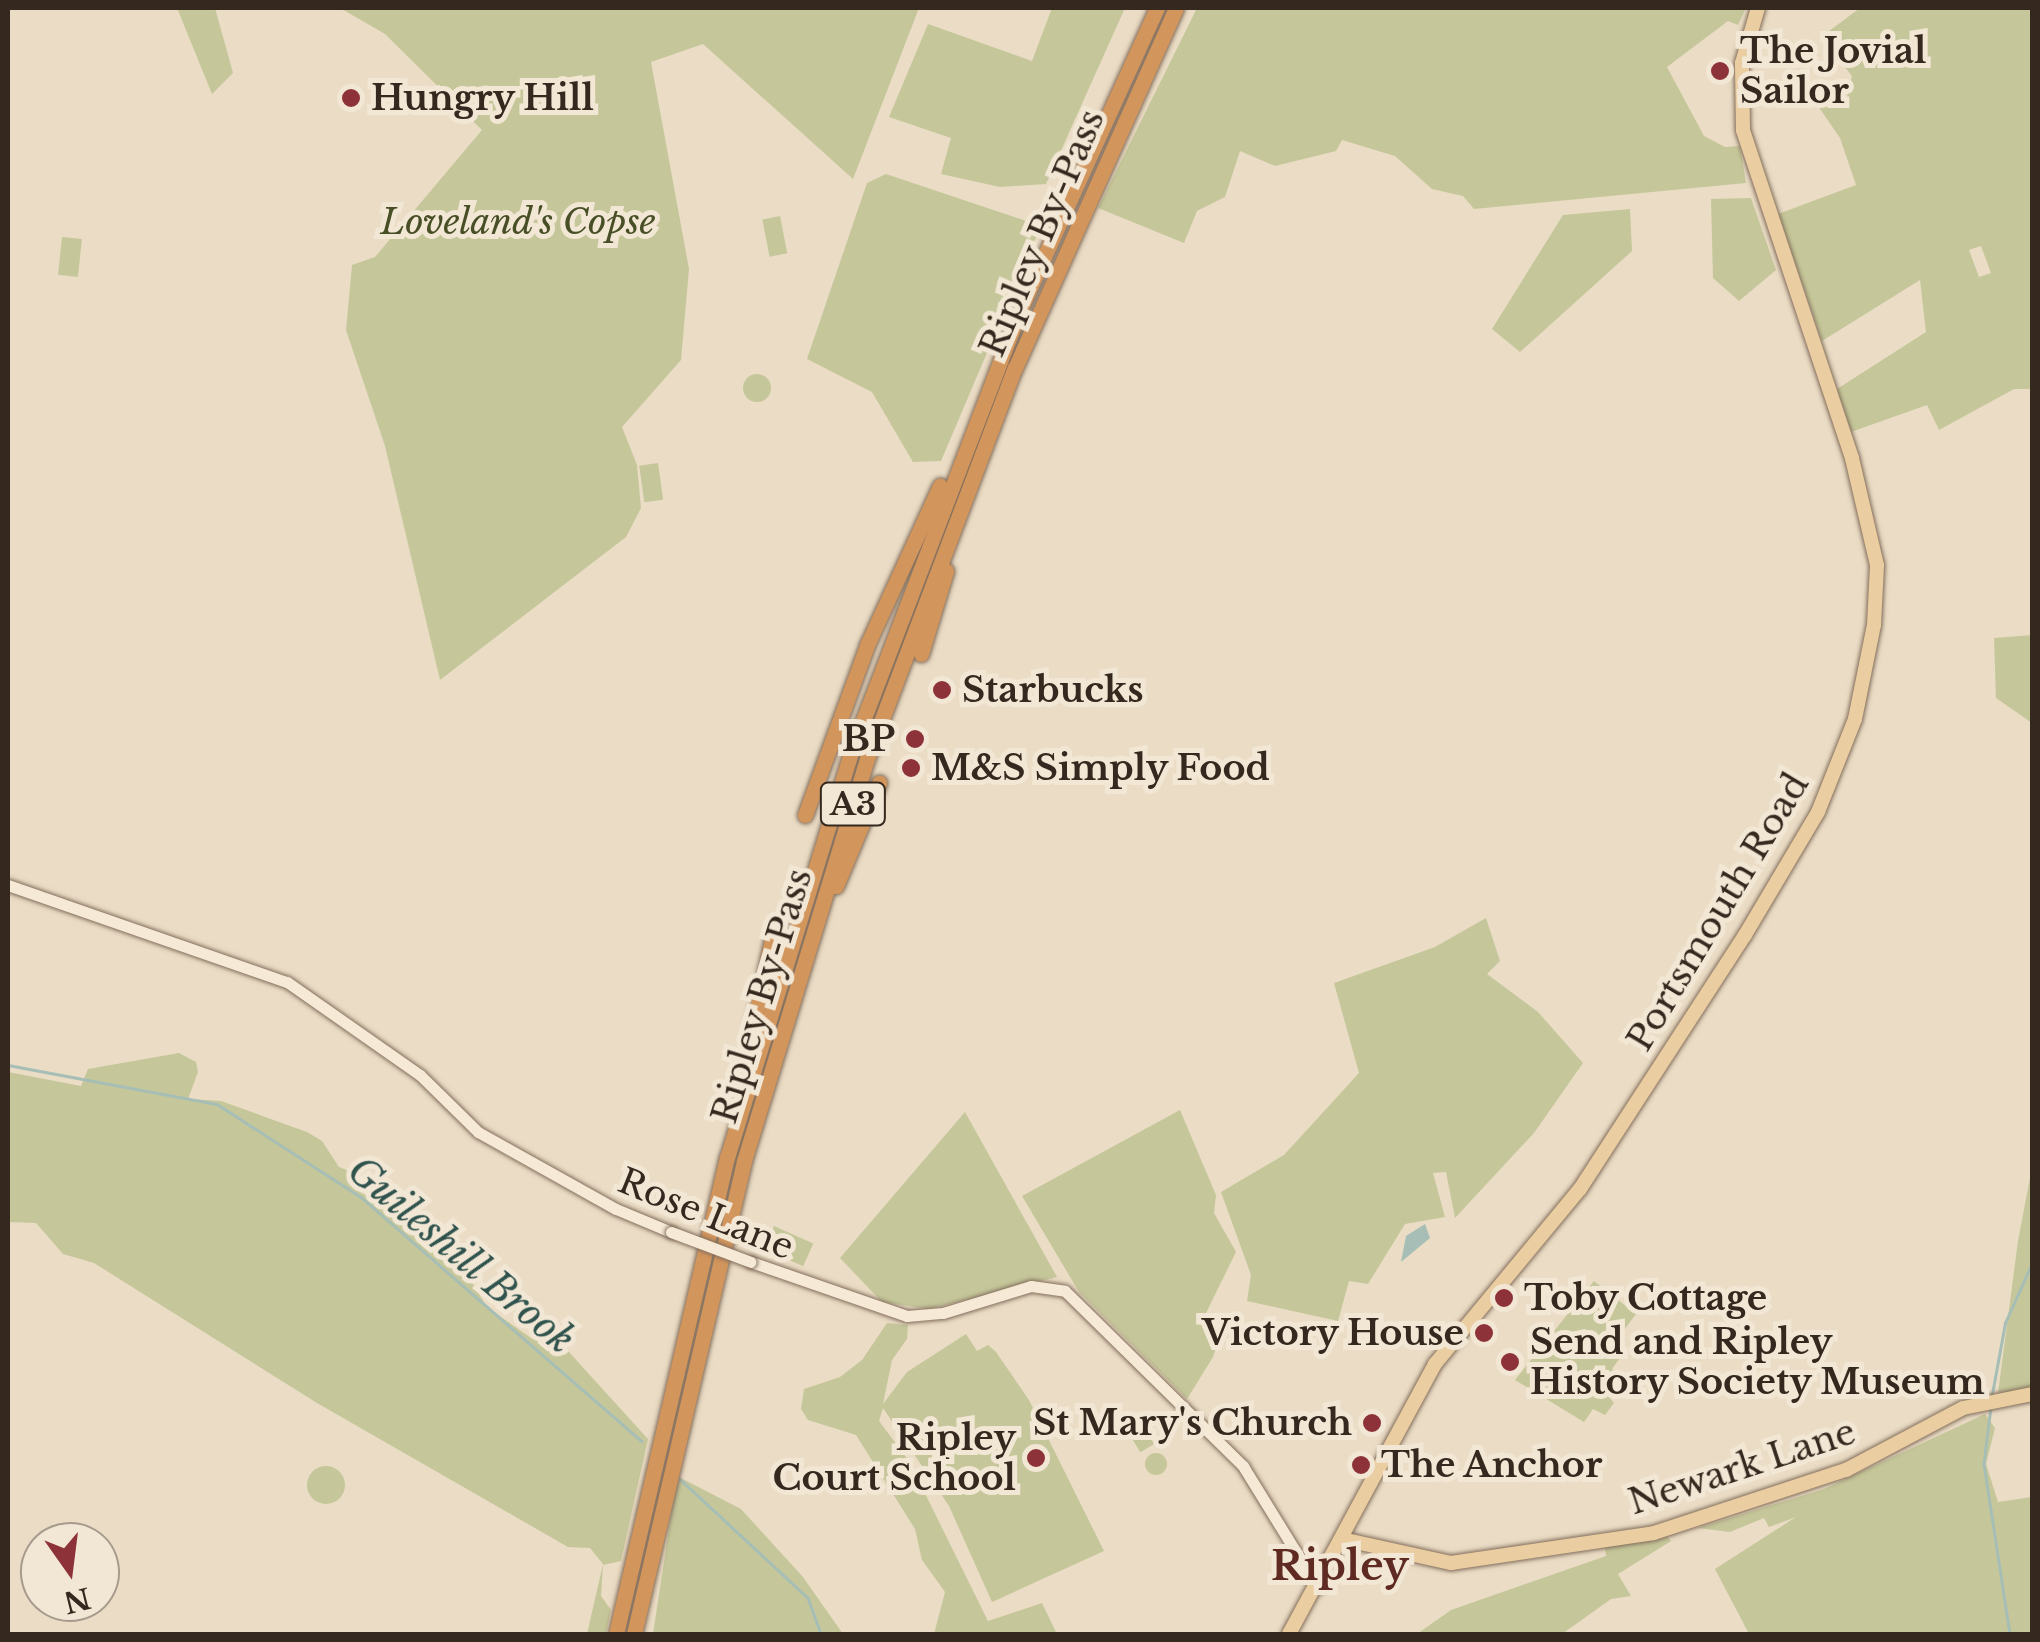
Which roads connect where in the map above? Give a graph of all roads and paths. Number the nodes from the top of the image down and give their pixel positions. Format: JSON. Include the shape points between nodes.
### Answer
{"nodes":[{"id":1,"x":1158,"y":8,"type":"edge"},
{"id":2,"x":1176,"y":8,"type":"edge"},
{"id":3,"x":1758,"y":8,"type":"edge"},
{"id":4,"x":1000,"y":359,"type":"junction"},
{"id":5,"x":1016,"y":368,"type":"junction"},
{"id":6,"x":921,"y":654,"type":"dead end"},
{"id":7,"x":879,"y":784,"type":"dead end"},
{"id":8,"x":805,"y":816,"type":"dead end"},
{"id":9,"x":8,"y":885,"type":"edge"},
{"id":10,"x":773,"y":935,"type":"dead end"},
{"id":11,"x":777,"y":1042,"type":"junction"},
{"id":12,"x":727,"y":1158,"type":"junction"},
{"id":13,"x":2032,"y":1394,"type":"edge"},
{"id":14,"x":1342,"y":1539,"type":"junction"},
{"id":15,"x":1318,"y":1588,"type":"junction"},
{"id":16,"x":616,"y":1634,"type":"edge"},
{"id":17,"x":634,"y":1634,"type":"edge"},
{"id":18,"x":1289,"y":1634,"type":"edge"}],
"edges":[{"from":1,"to":4,"type":"highway","name":"Ripley By-Pass","number":"A3"},
{"from":2,"to":5,"type":"highway","name":"Ripley By-Pass","number":"A3"},
{"from":3,"to":14,"type":"main road","name":"Portsmouth Road","via":[[1742,63],[1744,136],[1852,458],[1877,565],[1874,624],[1855,719],[1818,812],[1746,934],[1580,1189],[1435,1364]]},
{"from":4,"to":8,"type":"highway","via":[[868,642]]},
{"from":4,"to":12,"type":"highway","name":"Ripley By-Pass","number":"A3","via":[[851,752]]},
{"from":5,"to":6,"type":"highway"},
{"from":5,"to":11,"type":"highway","name":"Ripley By-Pass","number":"A3","via":[[868,756]]},
{"from":7,"to":11,"type":"highway"},
{"from":9,"to":15,"type":"street","name":"Rose Lane","bridge":true,"via":[[287,982],[420,1075],[478,1132],[616,1209],[672,1232],[907,1316],[944,1313],[1031,1286],[1065,1292],[1242,1466]]},
{"from":10,"to":12,"type":"highway"},
{"from":11,"to":17,"type":"highway","name":"Ripley By-Pass","number":"A3","via":[[707,1302]]},
{"from":12,"to":16,"type":"highway","name":"Ripley By-Pass","number":"A3"},
{"from":13,"to":14,"type":"main road","name":"Newark Lane","via":[[1984,1402],[1846,1470],[1654,1532],[1455,1563]]},
{"from":14,"to":15,"type":"main road","name":"Portsmouth Road"},
{"from":15,"to":18,"type":"main road","name":"Portsmouth Road"}]}
